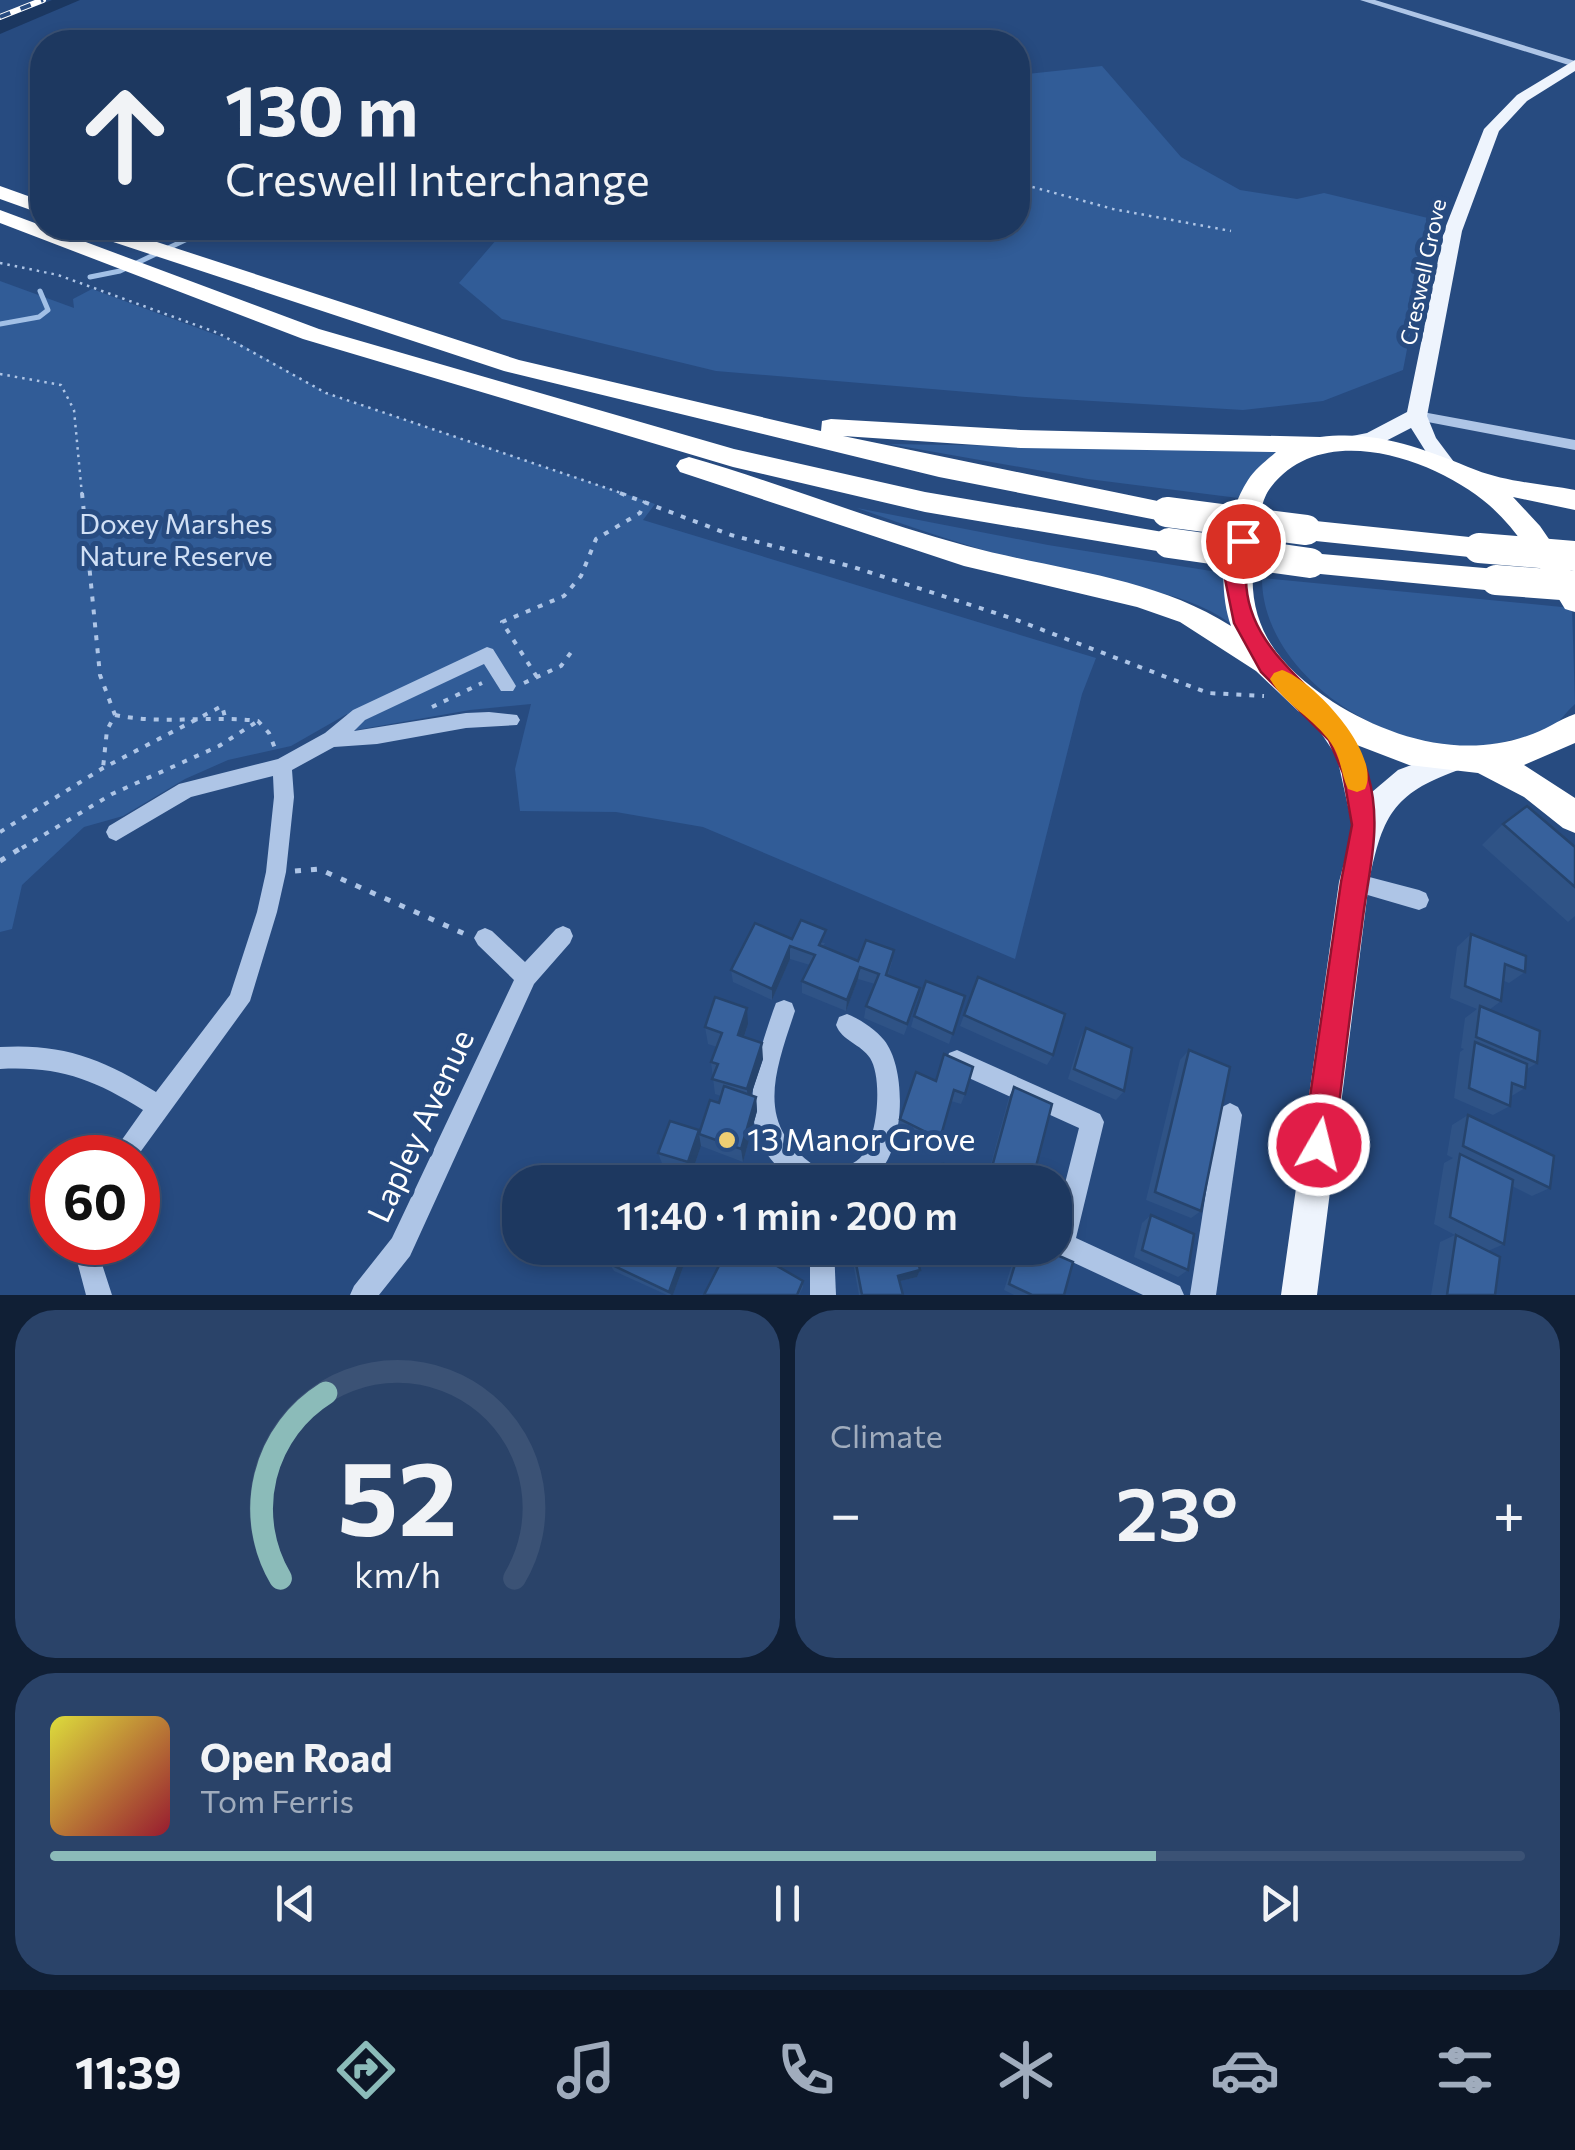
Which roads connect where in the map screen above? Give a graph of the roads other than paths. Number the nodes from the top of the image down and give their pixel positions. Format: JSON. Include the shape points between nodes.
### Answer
{"nodes":[{"id":1,"x":1366,"y":0,"type":"edge"},
{"id":2,"x":1575,"y":64,"type":"edge"},
{"id":3,"x":0,"y":192,"type":"edge"},
{"id":4,"x":30,"y":203,"type":"edge"},
{"id":5,"x":0,"y":216,"type":"edge"},
{"id":6,"x":30,"y":227,"type":"edge"},
{"id":7,"x":66,"y":240,"type":"edge"},
{"id":8,"x":130,"y":240,"type":"edge"},
{"id":9,"x":1417,"y":416,"type":"junction"},
{"id":10,"x":724,"y":418,"type":"junction"},
{"id":11,"x":1341,"y":443,"type":"junction"},
{"id":12,"x":1575,"y":445,"type":"edge"},
{"id":13,"x":1446,"y":466,"type":"junction"},
{"id":14,"x":729,"y":468,"type":"junction"},
{"id":15,"x":1473,"y":479,"type":"junction"},
{"id":16,"x":1575,"y":500,"type":"edge"},
{"id":17,"x":1575,"y":556,"type":"edge"},
{"id":18,"x":1575,"y":586,"type":"edge"},
{"id":19,"x":1575,"y":601,"type":"edge"},
{"id":20,"x":1269,"y":665,"type":"junction"},
{"id":21,"x":508,"y":688,"type":"road end"},
{"id":22,"x":1307,"y":700,"type":"junction"},
{"id":23,"x":511,"y":720,"type":"dead end"},
{"id":24,"x":1575,"y":727,"type":"edge"},
{"id":25,"x":332,"y":740,"type":"junction"},
{"id":26,"x":1468,"y":759,"type":"junction"},
{"id":27,"x":282,"y":766,"type":"junction"},
{"id":28,"x":1575,"y":818,"type":"edge"},
{"id":29,"x":1365,"y":825,"type":"junction"},
{"id":30,"x":116,"y":832,"type":"dead end"},
{"id":31,"x":1354,"y":882,"type":"junction"},
{"id":32,"x":1419,"y":900,"type":"dead end"},
{"id":33,"x":563,"y":936,"type":"dead end"},
{"id":34,"x":485,"y":938,"type":"road end"},
{"id":35,"x":526,"y":976,"type":"junction"},
{"id":36,"x":784,"y":1011,"type":"dead end"},
{"id":37,"x":847,"y":1025,"type":"dead end"},
{"id":38,"x":0,"y":1058,"type":"edge"},
{"id":39,"x":957,"y":1061,"type":"edge"},
{"id":40,"x":159,"y":1107,"type":"junction"},
{"id":41,"x":1230,"y":1114,"type":"dead end"},
{"id":42,"x":139,"y":1135,"type":"edge"},
{"id":43,"x":790,"y":1165,"type":"edge"},
{"id":44,"x":870,"y":1165,"type":"edge"},
{"id":45,"x":91,"y":1265,"type":"edge"},
{"id":46,"x":822,"y":1265,"type":"edge"},
{"id":47,"x":99,"y":1295,"type":"edge"},
{"id":48,"x":363,"y":1295,"type":"edge"},
{"id":49,"x":823,"y":1295,"type":"edge"},
{"id":50,"x":1171,"y":1295,"type":"edge"},
{"id":51,"x":1203,"y":1295,"type":"edge"},
{"id":52,"x":1298,"y":1295,"type":"edge"}],
"edges":[{"from":1,"to":2,"type":"street"},
{"from":2,"to":9,"type":"main road","name":"Creswell Grove","via":[[1522,98],[1492,130],[1454,231]]},
{"from":3,"to":4,"type":"highway"},
{"from":5,"to":6,"type":"highway"},
{"from":7,"to":14,"type":"highway","via":[[311,334],[538,403],[562,428]]},
{"from":8,"to":10,"type":"highway","via":[[514,366]]},
{"from":9,"to":11,"type":"main road","via":[[1372,439]]},
{"from":9,"to":12,"type":"street"},
{"from":9,"to":13,"type":"main road"},
{"from":10,"to":11,"type":"highway","via":[[974,437]]},
{"from":10,"to":17,"type":"highway","bridge":true,"via":[[1167,512]]},
{"from":11,"to":13,"type":"highway","via":[[1392,446]]},
{"from":11,"to":20,"type":"highway","via":[[1292,456],[1271,470],[1250,503],[1236,579],[1245,623]]},
{"from":13,"to":15,"type":"highway"},
{"from":14,"to":18,"type":"highway","bridge":true,"via":[[1310,563]]},
{"from":14,"to":20,"type":"highway","via":[[964,556],[1140,597],[1216,628]]},
{"from":15,"to":16,"type":"highway"},
{"from":15,"to":19,"type":"highway","via":[[1520,520]]},
{"from":20,"to":22,"type":"highway"},
{"from":21,"to":25,"type":"street","via":[[487,654],[359,715]]},
{"from":22,"to":26,"type":"highway","via":[[1350,729],[1397,748]]},
{"from":22,"to":29,"type":"main road","via":[[1350,754]]},
{"from":23,"to":25,"type":"street"},
{"from":24,"to":26,"type":"highway","via":[[1526,751]]},
{"from":25,"to":27,"type":"street"},
{"from":26,"to":28,"type":"highway","via":[[1536,787]]},
{"from":26,"to":29,"type":"main road","via":[[1429,767],[1392,788]]},
{"from":27,"to":30,"type":"street","via":[[186,790]]},
{"from":27,"to":40,"type":"street","via":[[276,872],[238,1001]]},
{"from":29,"to":31,"type":"main road"},
{"from":31,"to":32,"type":"street"},
{"from":31,"to":52,"type":"main road"},
{"from":33,"to":35,"type":"street","name":"Lapley Avenue"},
{"from":34,"to":35,"type":"street"},
{"from":35,"to":48,"type":"street","name":"Lapley Avenue","via":[[401,1246]]},
{"from":36,"to":43,"type":"street","via":[[764,1080],[763,1122]]},
{"from":37,"to":44,"type":"street","via":[[878,1049],[890,1078],[887,1120]]},
{"from":38,"to":40,"type":"street","via":[[35,1055],[102,1070]]},
{"from":39,"to":50,"type":"street","via":[[1092,1122],[1062,1244]]},
{"from":40,"to":42,"type":"street"},
{"from":41,"to":51,"type":"street"},
{"from":45,"to":47,"type":"street"},
{"from":46,"to":49,"type":"street"}]}
